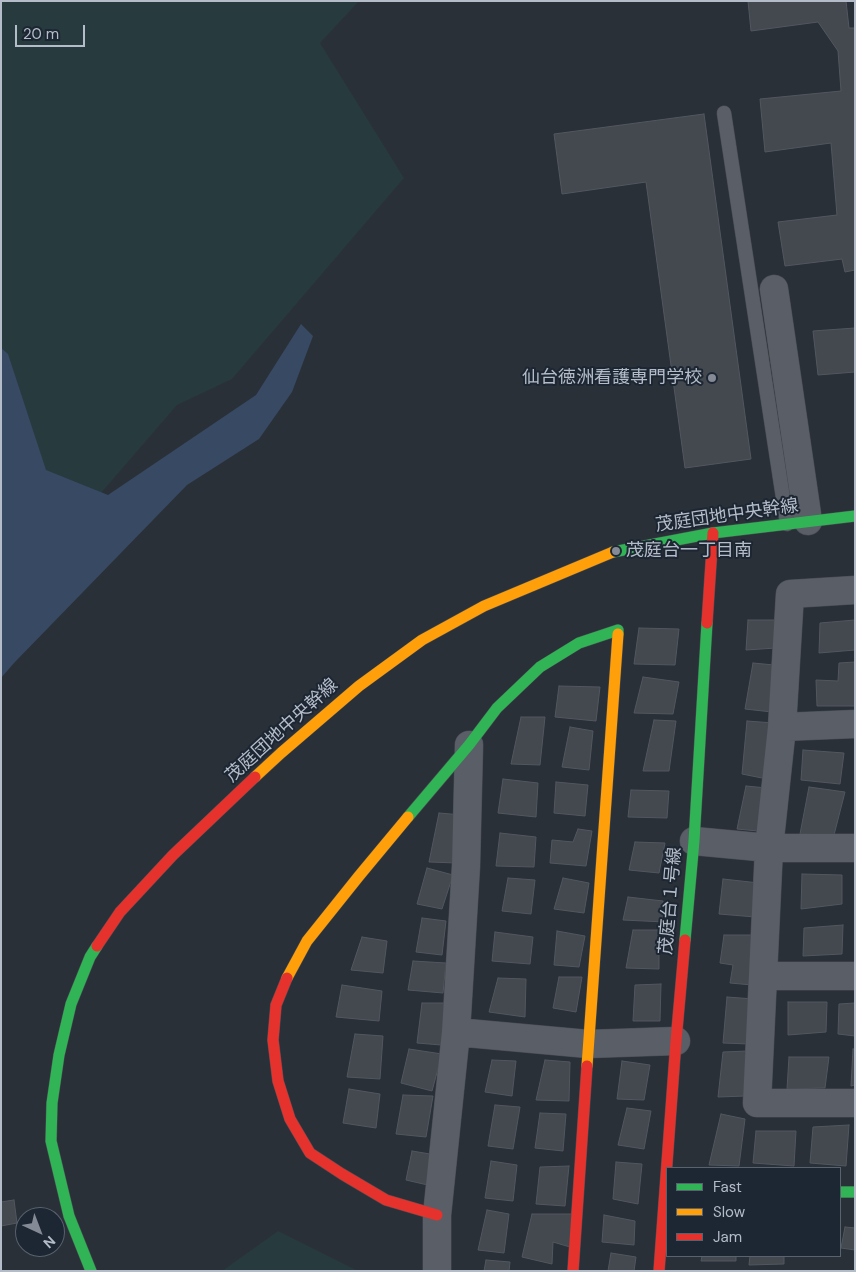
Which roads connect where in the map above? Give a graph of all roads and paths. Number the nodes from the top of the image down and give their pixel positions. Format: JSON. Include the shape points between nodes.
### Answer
{"nodes":[{"id":1,"x":724,"y":113,"type":"dead end"},
{"id":2,"x":774,"y":289,"type":"dead end"},
{"id":3,"x":855,"y":516,"type":"edge"},
{"id":4,"x":797,"y":523,"type":"junction"},
{"id":5,"x":713,"y":533,"type":"junction"},
{"id":6,"x":855,"y":590,"type":"edge"},
{"id":7,"x":855,"y":724,"type":"edge"},
{"id":8,"x":782,"y":727,"type":"junction"},
{"id":9,"x":469,"y":745,"type":"junction"},
{"id":10,"x":694,"y":841,"type":"junction"},
{"id":11,"x":769,"y":848,"type":"junction"},
{"id":12,"x":855,"y":848,"type":"edge"},
{"id":13,"x":763,"y":976,"type":"junction"},
{"id":14,"x":855,"y":976,"type":"edge"},
{"id":15,"x":456,"y":1032,"type":"junction"},
{"id":16,"x":676,"y":1042,"type":"junction"},
{"id":17,"x":588,"y":1044,"type":"junction"},
{"id":18,"x":855,"y":1103,"type":"edge"},
{"id":19,"x":667,"y":1167,"type":"edge"},
{"id":20,"x":666,"y":1188,"type":"edge"},
{"id":21,"x":841,"y":1192,"type":"edge"},
{"id":22,"x":855,"y":1192,"type":"edge"},
{"id":23,"x":437,"y":1215,"type":"junction"},
{"id":24,"x":91,"y":1271,"type":"edge"},
{"id":25,"x":437,"y":1271,"type":"edge"},
{"id":26,"x":573,"y":1271,"type":"edge"},
{"id":27,"x":659,"y":1271,"type":"edge"}],
"edges":[{"from":1,"to":4,"type":"lane"},
{"from":2,"to":4,"type":"street"},
{"from":3,"to":4,"type":"street","name":"茂庭団地中央幹線"},
{"from":4,"to":5,"type":"street","name":"茂庭団地中央幹線"},
{"from":5,"to":10,"type":"street","name":"茂庭台１号線"},
{"from":5,"to":24,"type":"street","name":"茂庭団地中央幹線","via":[[616,550],[484,606],[422,640],[359,686],[281,753],[173,855],[120,912],[90,957],[71,1004],[52,1102],[52,1141],[69,1216]]},
{"from":6,"to":8,"type":"street","via":[[790,594]]},
{"from":7,"to":8,"type":"street"},
{"from":8,"to":11,"type":"street"},
{"from":9,"to":15,"type":"street"},
{"from":9,"to":17,"type":"street","via":[[497,708],[540,667],[579,643],[618,630]]},
{"from":9,"to":23,"type":"street","via":[[307,941],[276,1005],[272,1040],[278,1081],[290,1119],[310,1153],[386,1200]]},
{"from":10,"to":11,"type":"street"},
{"from":10,"to":16,"type":"street","name":"茂庭台１号線"},
{"from":11,"to":12,"type":"street"},
{"from":11,"to":13,"type":"street"},
{"from":13,"to":14,"type":"street"},
{"from":13,"to":18,"type":"street","via":[[757,1103]]},
{"from":15,"to":17,"type":"street"},
{"from":15,"to":23,"type":"street"},
{"from":16,"to":17,"type":"street"},
{"from":16,"to":19,"type":"street","name":"茂庭台１号線"},
{"from":17,"to":26,"type":"street"},
{"from":20,"to":27,"type":"street","name":"茂庭台１号線"},
{"from":21,"to":22,"type":"street"},
{"from":23,"to":25,"type":"street"}]}
